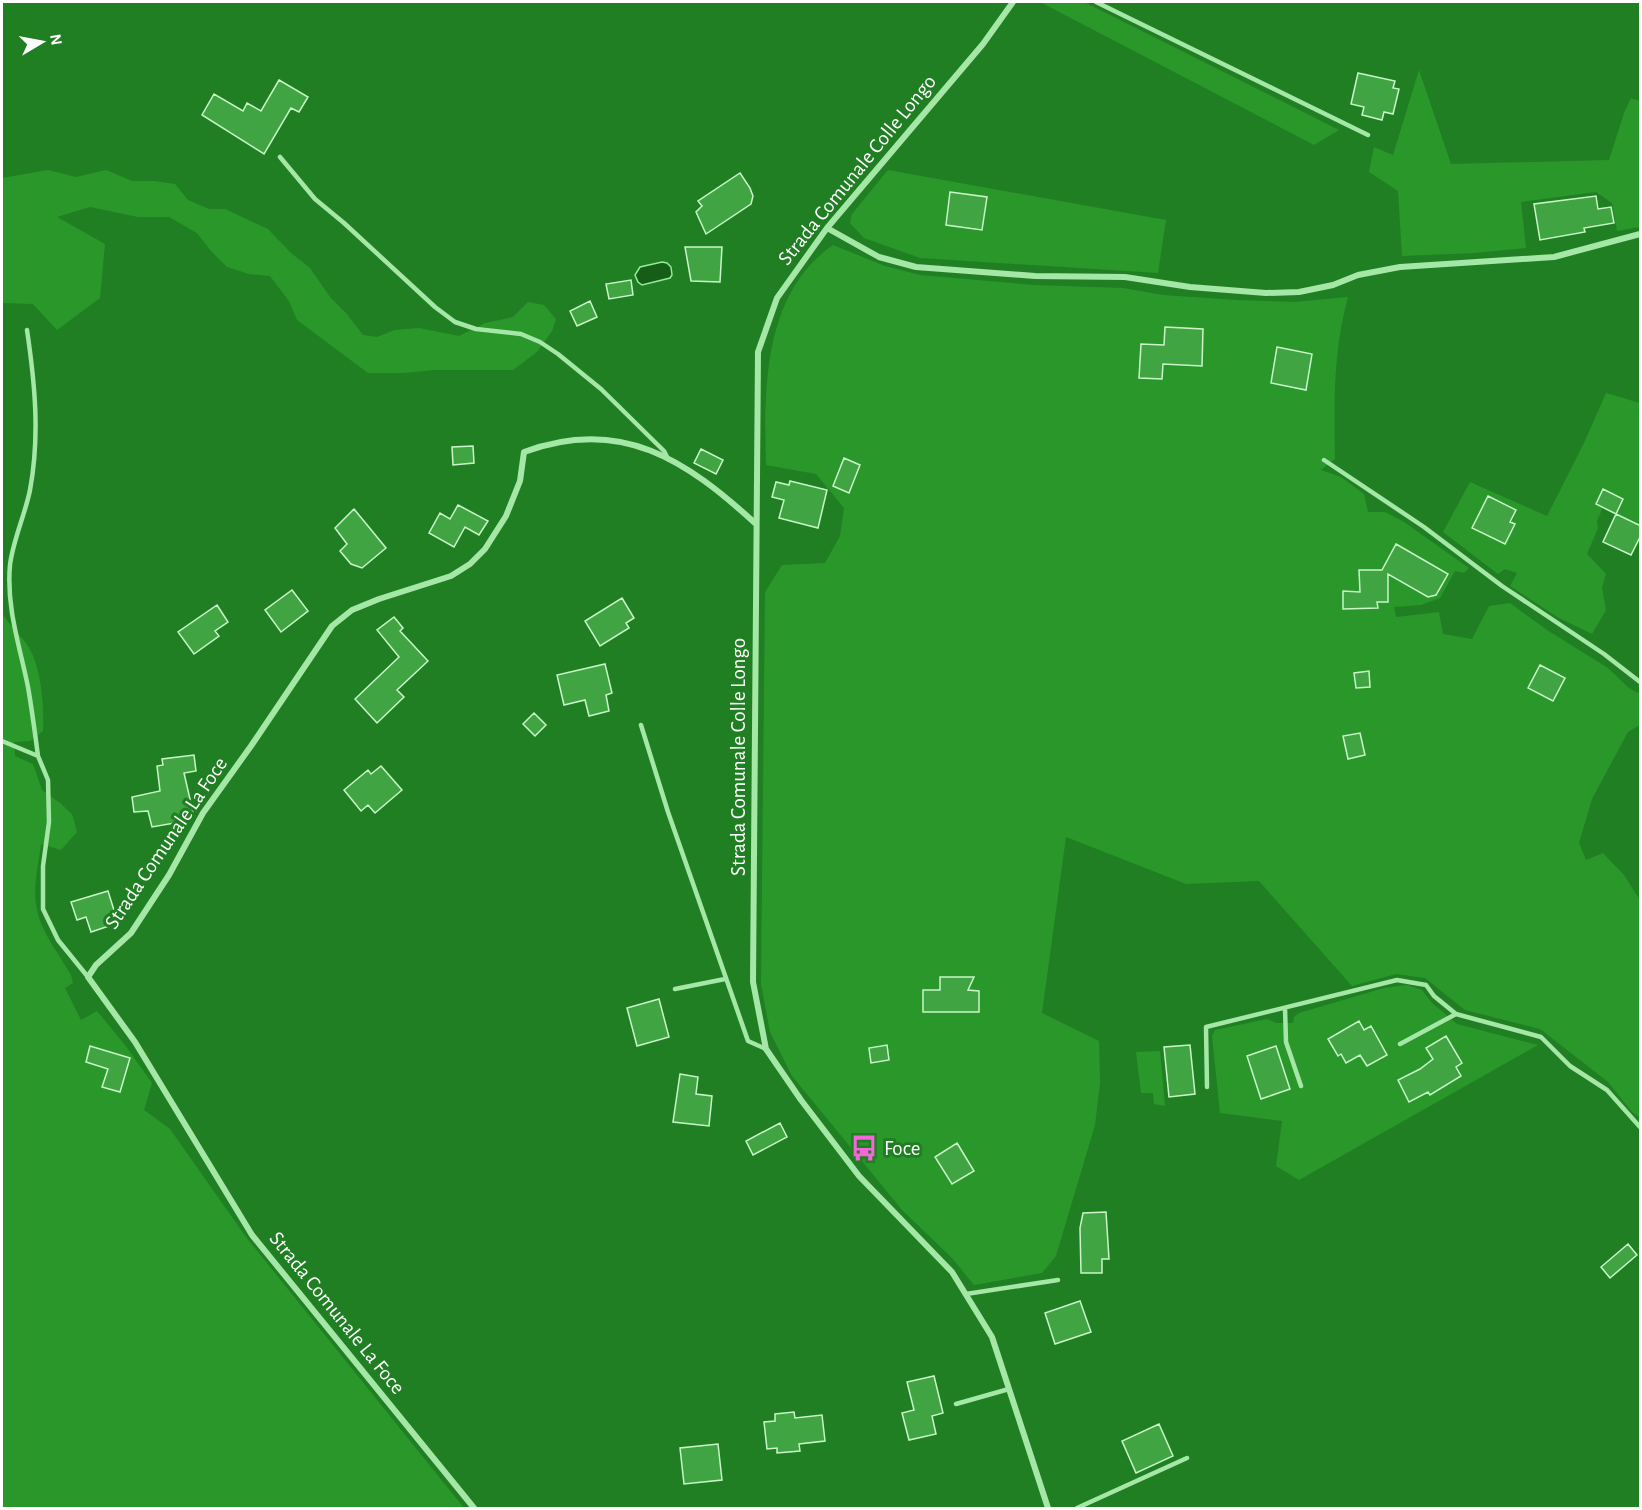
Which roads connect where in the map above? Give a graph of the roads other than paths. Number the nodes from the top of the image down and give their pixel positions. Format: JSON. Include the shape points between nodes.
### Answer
{"nodes":[{"id":1,"x":1013,"y":2,"type":"edge"},
{"id":2,"x":1095,"y":2,"type":"edge"},
{"id":3,"x":1368,"y":135,"type":"dead end"},
{"id":4,"x":280,"y":157,"type":"dead end"},
{"id":5,"x":826,"y":228,"type":"junction"},
{"id":6,"x":1641,"y":234,"type":"edge"},
{"id":7,"x":27,"y":330,"type":"dead end"},
{"id":8,"x":668,"y":459,"type":"junction"},
{"id":9,"x":1324,"y":460,"type":"dead end"},
{"id":10,"x":756,"y":524,"type":"junction"},
{"id":11,"x":1641,"y":682,"type":"edge"},
{"id":12,"x":641,"y":725,"type":"dead end"},
{"id":13,"x":2,"y":741,"type":"edge"},
{"id":14,"x":38,"y":756,"type":"junction"},
{"id":15,"x":88,"y":977,"type":"junction"},
{"id":16,"x":725,"y":979,"type":"junction"},
{"id":17,"x":675,"y":989,"type":"dead end"},
{"id":18,"x":1285,"y":1008,"type":"junction"},
{"id":19,"x":1456,"y":1014,"type":"junction"},
{"id":20,"x":1400,"y":1044,"type":"dead end"},
{"id":21,"x":766,"y":1049,"type":"junction"},
{"id":22,"x":1301,"y":1086,"type":"dead end"},
{"id":23,"x":1207,"y":1087,"type":"dead end"},
{"id":24,"x":1641,"y":1127,"type":"edge"},
{"id":25,"x":1058,"y":1280,"type":"dead end"},
{"id":26,"x":966,"y":1294,"type":"junction"},
{"id":27,"x":1009,"y":1389,"type":"junction"},
{"id":28,"x":956,"y":1404,"type":"dead end"},
{"id":29,"x":1187,"y":1458,"type":"dead end"},
{"id":30,"x":474,"y":1509,"type":"edge"},
{"id":31,"x":1048,"y":1509,"type":"edge"},
{"id":32,"x":1077,"y":1509,"type":"edge"}],
"edges":[{"from":1,"to":5,"type":"street","name":"Strada Comunale Colle Longo","via":[[983,44]]},
{"from":2,"to":3,"type":"lane"},
{"from":4,"to":8,"type":"lane","via":[[315,199],[435,307],[455,322],[476,329],[521,334],[549,348],[601,389]]},
{"from":5,"to":6,"type":"street","via":[[879,257],[916,267],[1035,276],[1125,277],[1162,284],[1266,292],[1299,292],[1400,267],[1554,257]]},
{"from":5,"to":10,"type":"street","name":"Strada Comunale Colle Longo","via":[[777,298],[758,352]]},
{"from":7,"to":14,"type":"lane","via":[[37,420],[30,490],[10,564],[10,586],[14,630],[28,687]]},
{"from":8,"to":10,"type":"street","name":"Strada Comunale La Foce","via":[[687,469]]},
{"from":8,"to":15,"type":"street","name":"Strada Comunale La Foce","via":[[629,443],[593,438],[549,442],[524,452],[520,481],[506,516],[470,564],[451,576],[352,610],[332,626],[202,813],[170,875],[131,933]]},
{"from":9,"to":11,"type":"lane"},
{"from":10,"to":21,"type":"street","name":"Strada Comunale Colle Longo","via":[[753,982]]},
{"from":12,"to":16,"type":"lane"},
{"from":13,"to":14,"type":"lane"},
{"from":14,"to":15,"type":"lane","via":[[48,780],[43,909],[58,940]]},
{"from":15,"to":30,"type":"street","name":"Strada Comunale La Foce","via":[[135,1042],[252,1235]]},
{"from":16,"to":17,"type":"lane"},
{"from":16,"to":21,"type":"lane","via":[[748,1041]]},
{"from":18,"to":19,"type":"lane","via":[[1396,980],[1426,985]]},
{"from":18,"to":22,"type":"lane","via":[[1286,1042]]},
{"from":18,"to":23,"type":"lane","via":[[1206,1027]]},
{"from":19,"to":20,"type":"lane"},
{"from":19,"to":24,"type":"lane","via":[[1541,1036],[1570,1066],[1607,1090]]},
{"from":21,"to":26,"type":"street","name":"Strada Comunale Colle Longo","via":[[859,1176],[951,1272]]},
{"from":25,"to":26,"type":"lane"},
{"from":26,"to":27,"type":"street","name":"Strada Comunale Colle Longo","via":[[992,1337]]},
{"from":27,"to":28,"type":"lane"},
{"from":27,"to":31,"type":"street","name":"Strada Comunale Colle Longo"},
{"from":29,"to":32,"type":"lane"}]}
